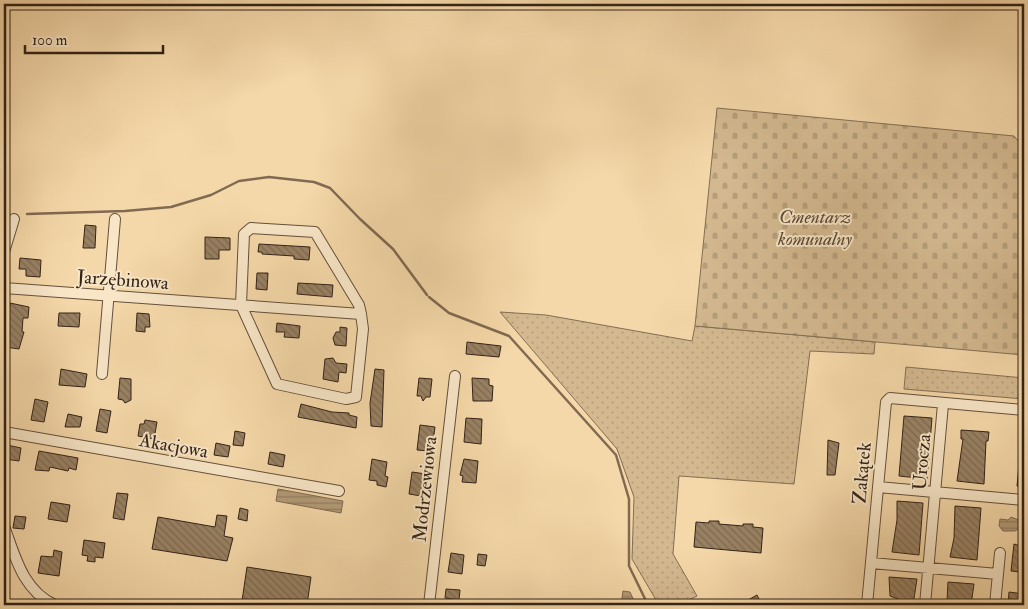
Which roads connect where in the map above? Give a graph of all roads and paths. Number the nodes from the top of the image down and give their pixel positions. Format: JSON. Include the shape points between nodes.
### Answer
{"nodes":[{"id":1,"x":14,"y":219,"type":"dead end"},
{"id":2,"x":115,"y":219,"type":"dead end"},
{"id":3,"x":4,"y":252,"type":"edge"},
{"id":4,"x":4,"y":288,"type":"edge"},
{"id":5,"x":108,"y":295,"type":"junction"},
{"id":6,"x":240,"y":304,"type":"junction"},
{"id":7,"x":361,"y":314,"type":"junction"},
{"id":8,"x":102,"y":374,"type":"dead end"},
{"id":9,"x":455,"y":376,"type":"dead end"},
{"id":10,"x":943,"y":404,"type":"junction"},
{"id":11,"x":1024,"y":410,"type":"edge"},
{"id":12,"x":4,"y":432,"type":"edge"},
{"id":13,"x":878,"y":487,"type":"junction"},
{"id":14,"x":339,"y":491,"type":"dead end"},
{"id":15,"x":936,"y":492,"type":"junction"},
{"id":16,"x":1024,"y":500,"type":"edge"},
{"id":17,"x":4,"y":526,"type":"edge"},
{"id":18,"x":1000,"y":553,"type":"dead end"},
{"id":19,"x":871,"y":563,"type":"junction"},
{"id":20,"x":929,"y":568,"type":"junction"},
{"id":21,"x":998,"y":574,"type":"junction"},
{"id":22,"x":55,"y":605,"type":"edge"},
{"id":23,"x":429,"y":605,"type":"edge"},
{"id":24,"x":867,"y":605,"type":"edge"},
{"id":25,"x":925,"y":605,"type":"edge"},
{"id":26,"x":995,"y":605,"type":"edge"}],
"edges":[{"from":1,"to":3,"type":"street"},
{"from":2,"to":5,"type":"street"},
{"from":4,"to":5,"type":"street","name":"Jarzębinowa"},
{"from":5,"to":6,"type":"street","name":"Jarzębinowa"},
{"from":5,"to":8,"type":"street"},
{"from":6,"to":7,"type":"street","name":"Jarzębinowa"},
{"from":6,"to":7,"type":"street","via":[[244,234],[251,228],[315,232]]},
{"from":6,"to":7,"type":"street","via":[[277,384],[346,399],[356,398],[363,329]]},
{"from":9,"to":23,"type":"street","name":"Modrzewiowa"},
{"from":10,"to":11,"type":"street"},
{"from":10,"to":13,"type":"street","name":"Zakątek","via":[[890,398],[886,402]]},
{"from":10,"to":15,"type":"street","name":"Urocza"},
{"from":12,"to":14,"type":"street","name":"Akacjowa"},
{"from":13,"to":15,"type":"street"},
{"from":13,"to":19,"type":"street","name":"Zakątek"},
{"from":15,"to":16,"type":"street"},
{"from":15,"to":20,"type":"street","name":"Urocza"},
{"from":17,"to":22,"type":"street","via":[[29,586]]},
{"from":18,"to":21,"type":"street"},
{"from":19,"to":20,"type":"street"},
{"from":19,"to":24,"type":"street","name":"Zakątek"},
{"from":20,"to":21,"type":"street"},
{"from":20,"to":25,"type":"street","name":"Urocza"},
{"from":21,"to":26,"type":"street"}]}
